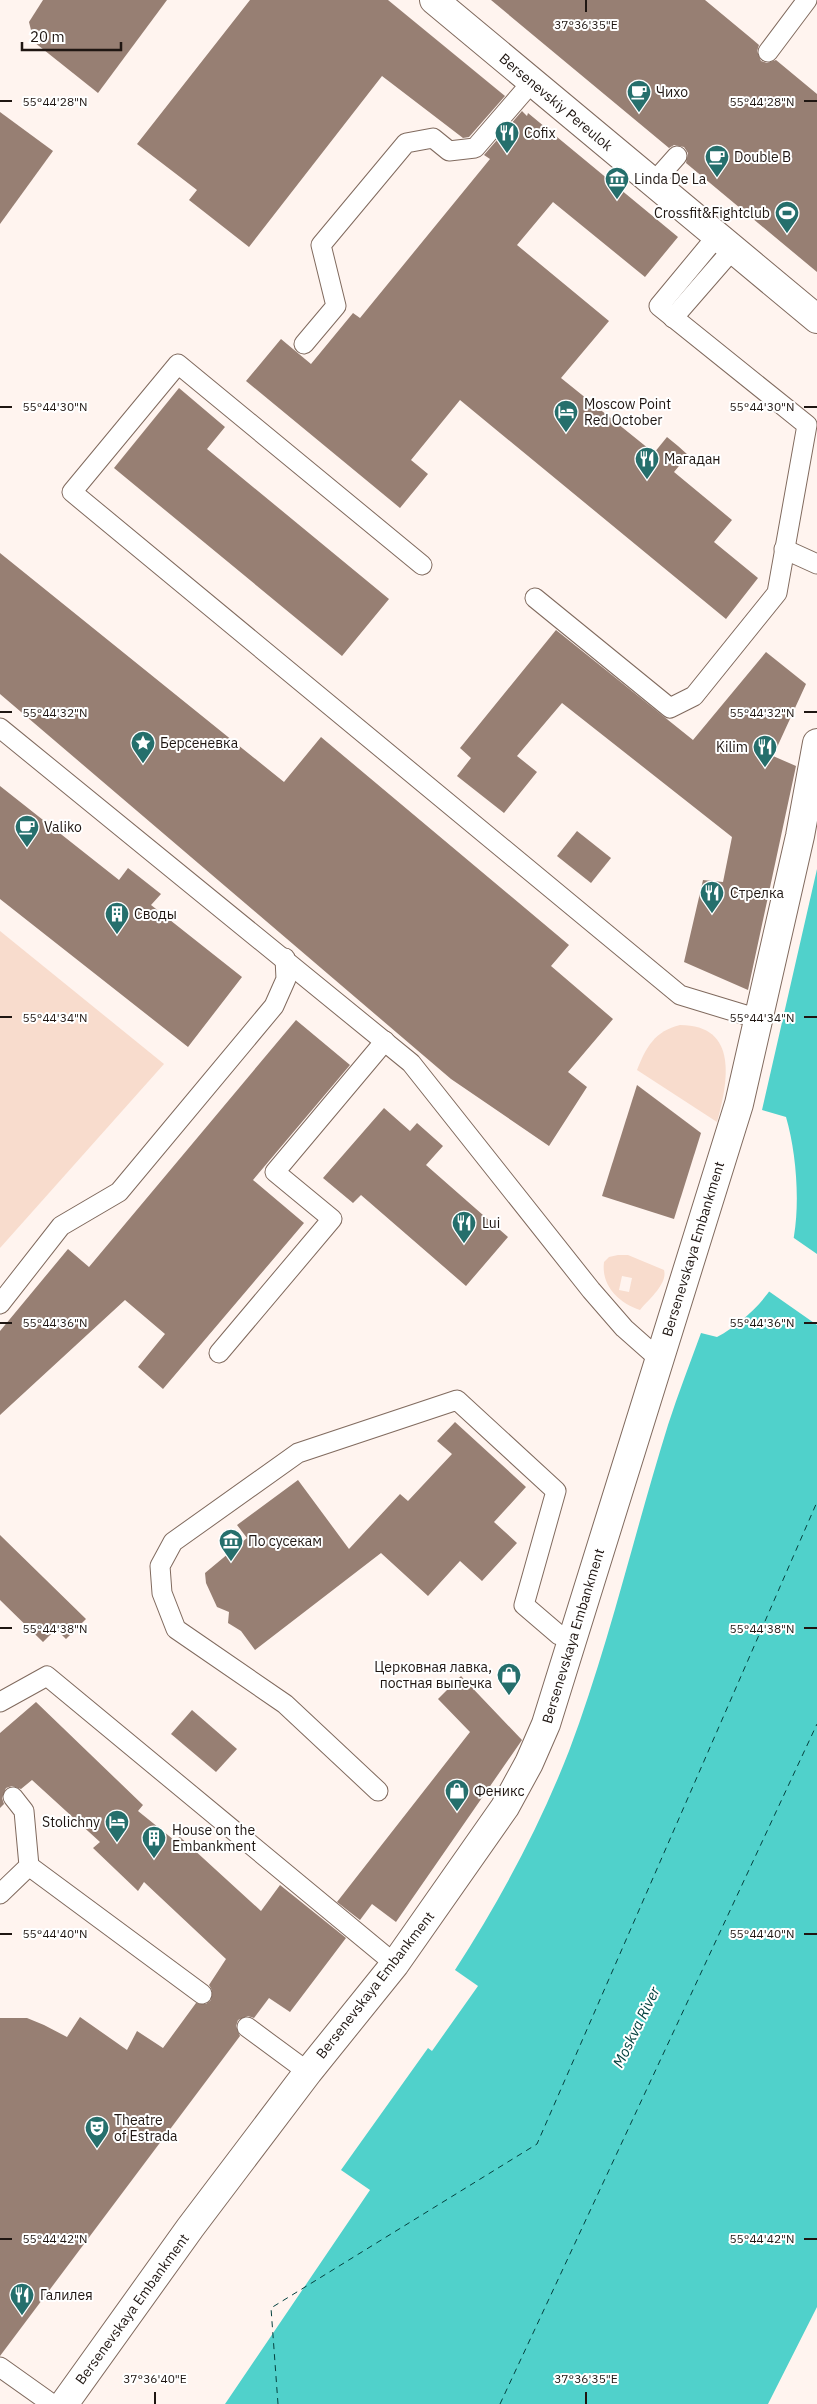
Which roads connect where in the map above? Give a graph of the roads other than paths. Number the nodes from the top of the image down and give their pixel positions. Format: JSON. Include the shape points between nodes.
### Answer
{"nodes":[{"id":1,"x":434,"y":0,"type":"edge"},
{"id":2,"x":807,"y":0,"type":"edge"},
{"id":3,"x":768,"y":52,"type":"dead end"},
{"id":4,"x":532,"y":82,"type":"junction"},
{"id":5,"x":677,"y":156,"type":"dead end"},
{"id":6,"x":653,"y":183,"type":"junction"},
{"id":7,"x":725,"y":243,"type":"junction"},
{"id":8,"x":674,"y":318,"type":"junction"},
{"id":9,"x":817,"y":319,"type":"edge"},
{"id":10,"x":304,"y":344,"type":"dead end"},
{"id":11,"x":784,"y":549,"type":"junction"},
{"id":12,"x":817,"y":564,"type":"edge"},
{"id":13,"x":422,"y":565,"type":"dead end"},
{"id":14,"x":536,"y":598,"type":"dead end"},
{"id":15,"x":0,"y":728,"type":"edge"},
{"id":16,"x":817,"y":743,"type":"edge"},
{"id":17,"x":285,"y":958,"type":"junction"},
{"id":18,"x":759,"y":1019,"type":"junction"},
{"id":19,"x":385,"y":1041,"type":"junction"},
{"id":20,"x":0,"y":1304,"type":"edge"},
{"id":21,"x":219,"y":1353,"type":"dead end"},
{"id":22,"x":660,"y":1359,"type":"junction"},
{"id":23,"x":572,"y":1640,"type":"junction"},
{"id":24,"x":0,"y":1702,"type":"edge"},
{"id":25,"x":378,"y":1792,"type":"dead end"},
{"id":26,"x":13,"y":1797,"type":"dead end"},
{"id":27,"x":30,"y":1866,"type":"junction"},
{"id":28,"x":0,"y":1894,"type":"edge"},
{"id":29,"x":395,"y":1964,"type":"junction"},
{"id":30,"x":202,"y":1994,"type":"dead end"},
{"id":31,"x":247,"y":2027,"type":"dead end"},
{"id":32,"x":308,"y":2072,"type":"junction"},
{"id":33,"x":0,"y":2367,"type":"edge"},
{"id":34,"x":52,"y":2404,"type":"edge"},
{"id":35,"x":64,"y":2404,"type":"edge"}],
"edges":[{"from":1,"to":4,"type":"street","name":"Bersenevskiy Pereulok"},
{"from":2,"to":3,"type":"lane"},
{"from":4,"to":6,"type":"street","name":"Bersenevskiy Pereulok"},
{"from":4,"to":10,"type":"lane","via":[[475,148],[449,151],[434,138],[406,143],[321,245],[336,306]]},
{"from":5,"to":6,"type":"lane"},
{"from":6,"to":7,"type":"street","name":"Bersenevskiy Pereulok"},
{"from":7,"to":8,"type":"lane"},
{"from":7,"to":8,"type":"lane","via":[[659,306]]},
{"from":7,"to":9,"type":"street","name":"Bersenevskiy Pereulok"},
{"from":8,"to":11,"type":"lane","via":[[807,424]]},
{"from":11,"to":12,"type":"lane"},
{"from":11,"to":14,"type":"lane","via":[[777,593],[694,696],[670,708]]},
{"from":13,"to":18,"type":"lane","via":[[178,364],[72,492],[680,995]]},
{"from":15,"to":17,"type":"lane"},
{"from":16,"to":18,"type":"street","name":"Bersenevskaya Embankment"},
{"from":17,"to":19,"type":"lane"},
{"from":17,"to":20,"type":"lane","via":[[286,979],[274,1006],[119,1192],[61,1226]]},
{"from":18,"to":22,"type":"street","name":"Bersenevskaya Embankment","via":[[738,1104]]},
{"from":19,"to":21,"type":"lane","via":[[275,1172],[332,1219]]},
{"from":19,"to":22,"type":"lane","via":[[412,1063],[591,1290],[624,1328]]},
{"from":22,"to":23,"type":"street","name":"Bersenevskaya Embankment"},
{"from":23,"to":25,"type":"lane","via":[[559,1635],[524,1605],[556,1491],[457,1400],[298,1453],[173,1542],[160,1566],[162,1593],[176,1629],[285,1704]]},
{"from":23,"to":29,"type":"street","name":"Bersenevskaya Embankment","via":[[546,1724],[529,1764],[505,1807]]},
{"from":24,"to":29,"type":"lane","via":[[48,1676]]},
{"from":26,"to":27,"type":"lane","via":[[24,1811]]},
{"from":27,"to":28,"type":"lane"},
{"from":27,"to":30,"type":"lane"},
{"from":29,"to":32,"type":"street","name":"Bersenevskaya Embankment"},
{"from":31,"to":32,"type":"lane"},
{"from":32,"to":35,"type":"street","name":"Bersenevskaya Embankment","via":[[190,2228]]},
{"from":33,"to":34,"type":"lane"}]}
